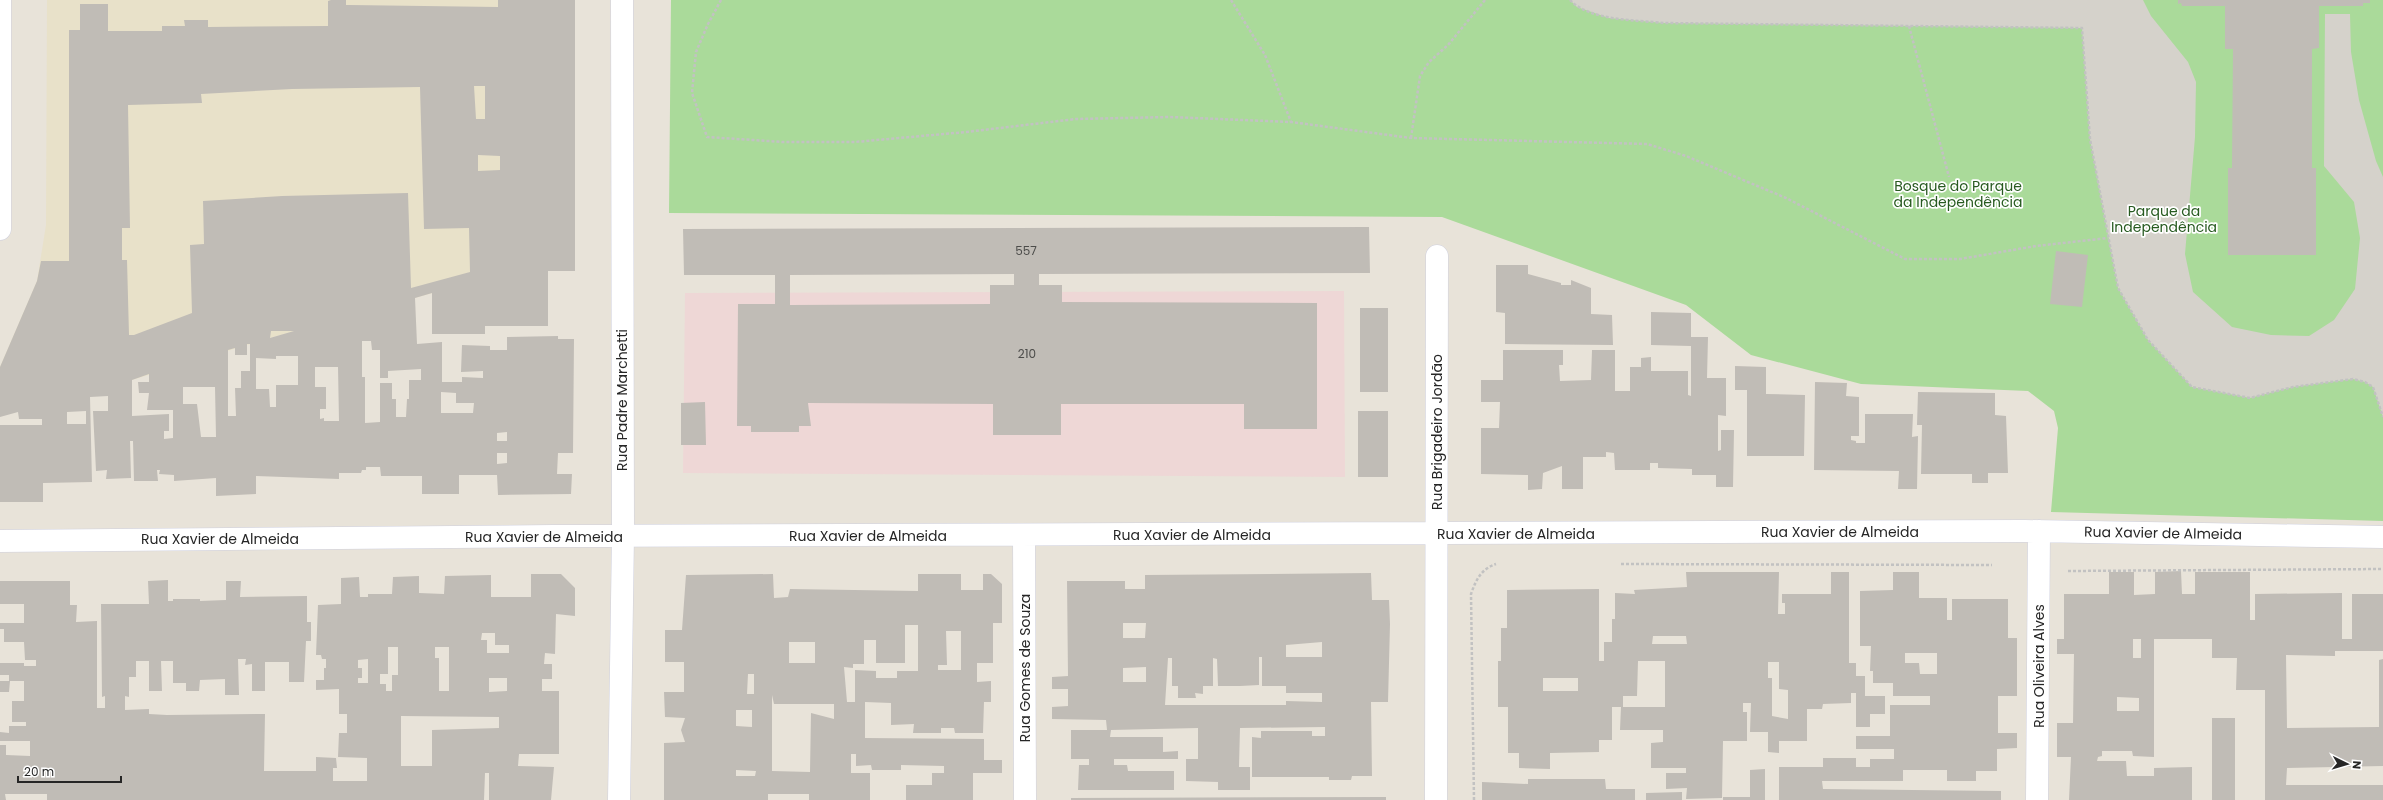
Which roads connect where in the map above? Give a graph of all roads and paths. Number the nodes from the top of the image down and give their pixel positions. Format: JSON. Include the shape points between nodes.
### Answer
{"nodes":[{"id":1,"x":0,"y":0,"type":"edge"},
{"id":2,"x":622,"y":0,"type":"edge"},
{"id":3,"x":721,"y":0,"type":"edge"},
{"id":4,"x":1231,"y":0,"type":"edge"},
{"id":5,"x":1484,"y":0,"type":"edge"},
{"id":6,"x":1570,"y":0,"type":"edge"},
{"id":7,"x":1909,"y":26,"type":"junction"},
{"id":8,"x":1291,"y":122,"type":"junction"},
{"id":9,"x":1411,"y":138,"type":"junction"},
{"id":10,"x":1949,"y":178,"type":"dead end"},
{"id":11,"x":0,"y":228,"type":"edge"},
{"id":12,"x":2108,"y":238,"type":"junction"},
{"id":13,"x":1437,"y":256,"type":"dead end"},
{"id":14,"x":2383,"y":417,"type":"edge"},
{"id":15,"x":2039,"y":531,"type":"junction"},
{"id":16,"x":1437,"y":534,"type":"junction"},
{"id":17,"x":623,"y":536,"type":"junction"},
{"id":18,"x":1024,"y":536,"type":"junction"},
{"id":19,"x":2383,"y":537,"type":"edge"},
{"id":20,"x":0,"y":541,"type":"edge"},
{"id":21,"x":1503,"y":564,"type":"dead end"},
{"id":22,"x":1614,"y":564,"type":"dead end"},
{"id":23,"x":1992,"y":565,"type":"dead end"},
{"id":24,"x":2383,"y":569,"type":"edge"},
{"id":25,"x":2039,"y":571,"type":"junction"},
{"id":26,"x":619,"y":800,"type":"edge"},
{"id":27,"x":1025,"y":800,"type":"edge"},
{"id":28,"x":1436,"y":800,"type":"edge"},
{"id":29,"x":1474,"y":800,"type":"edge"},
{"id":30,"x":2038,"y":800,"type":"edge"}],
"edges":[{"from":1,"to":11,"type":"street"},
{"from":2,"to":17,"type":"street","name":"Rua Padre Marchetti"},
{"from":3,"to":8,"type":"path","via":[[696,52],[692,93],[707,137],[783,142],[855,142],[1099,118],[1170,117]]},
{"from":4,"to":8,"type":"path","via":[[1265,54]]},
{"from":5,"to":9,"type":"path","via":[[1448,45],[1429,62],[1420,76]]},
{"from":6,"to":7,"type":"path","via":[[1577,7],[1609,18],[1664,23]]},
{"from":7,"to":10,"type":"path"},
{"from":7,"to":12,"type":"path","via":[[2082,28],[2090,139]]},
{"from":8,"to":9,"type":"path"},
{"from":9,"to":12,"type":"path","via":[[1647,144],[1686,156],[1786,198],[1905,259],[1960,259],[2036,246]]},
{"from":12,"to":14,"type":"path","via":[[2118,288],[2148,340],[2192,387],[2250,398],[2293,387],[2353,379],[2365,382],[2373,388]]},
{"from":13,"to":16,"type":"street","name":"Rua Brigadeiro Jordão"},
{"from":15,"to":16,"type":"street","name":"Rua Xavier de Almeida"},
{"from":15,"to":19,"type":"street","name":"Rua Xavier de Almeida"},
{"from":15,"to":25,"type":"street","name":"Rua Oliveira Alves"},
{"from":16,"to":18,"type":"street","name":"Rua Xavier de Almeida"},
{"from":16,"to":28,"type":"street","name":"Rua Brigadeiro Jordão"},
{"from":17,"to":18,"type":"street","name":"Rua Xavier de Almeida"},
{"from":17,"to":20,"type":"street","name":"Rua Xavier de Almeida"},
{"from":17,"to":26,"type":"street","name":"Rua Padre Marchetti"},
{"from":18,"to":27,"type":"street","name":"Rua Gomes de Souza"},
{"from":21,"to":29,"type":"path","via":[[1486,568],[1477,578],[1471,594]]},
{"from":22,"to":23,"type":"path"},
{"from":24,"to":25,"type":"path"},
{"from":25,"to":30,"type":"street","name":"Rua Oliveira Alves"}]}
